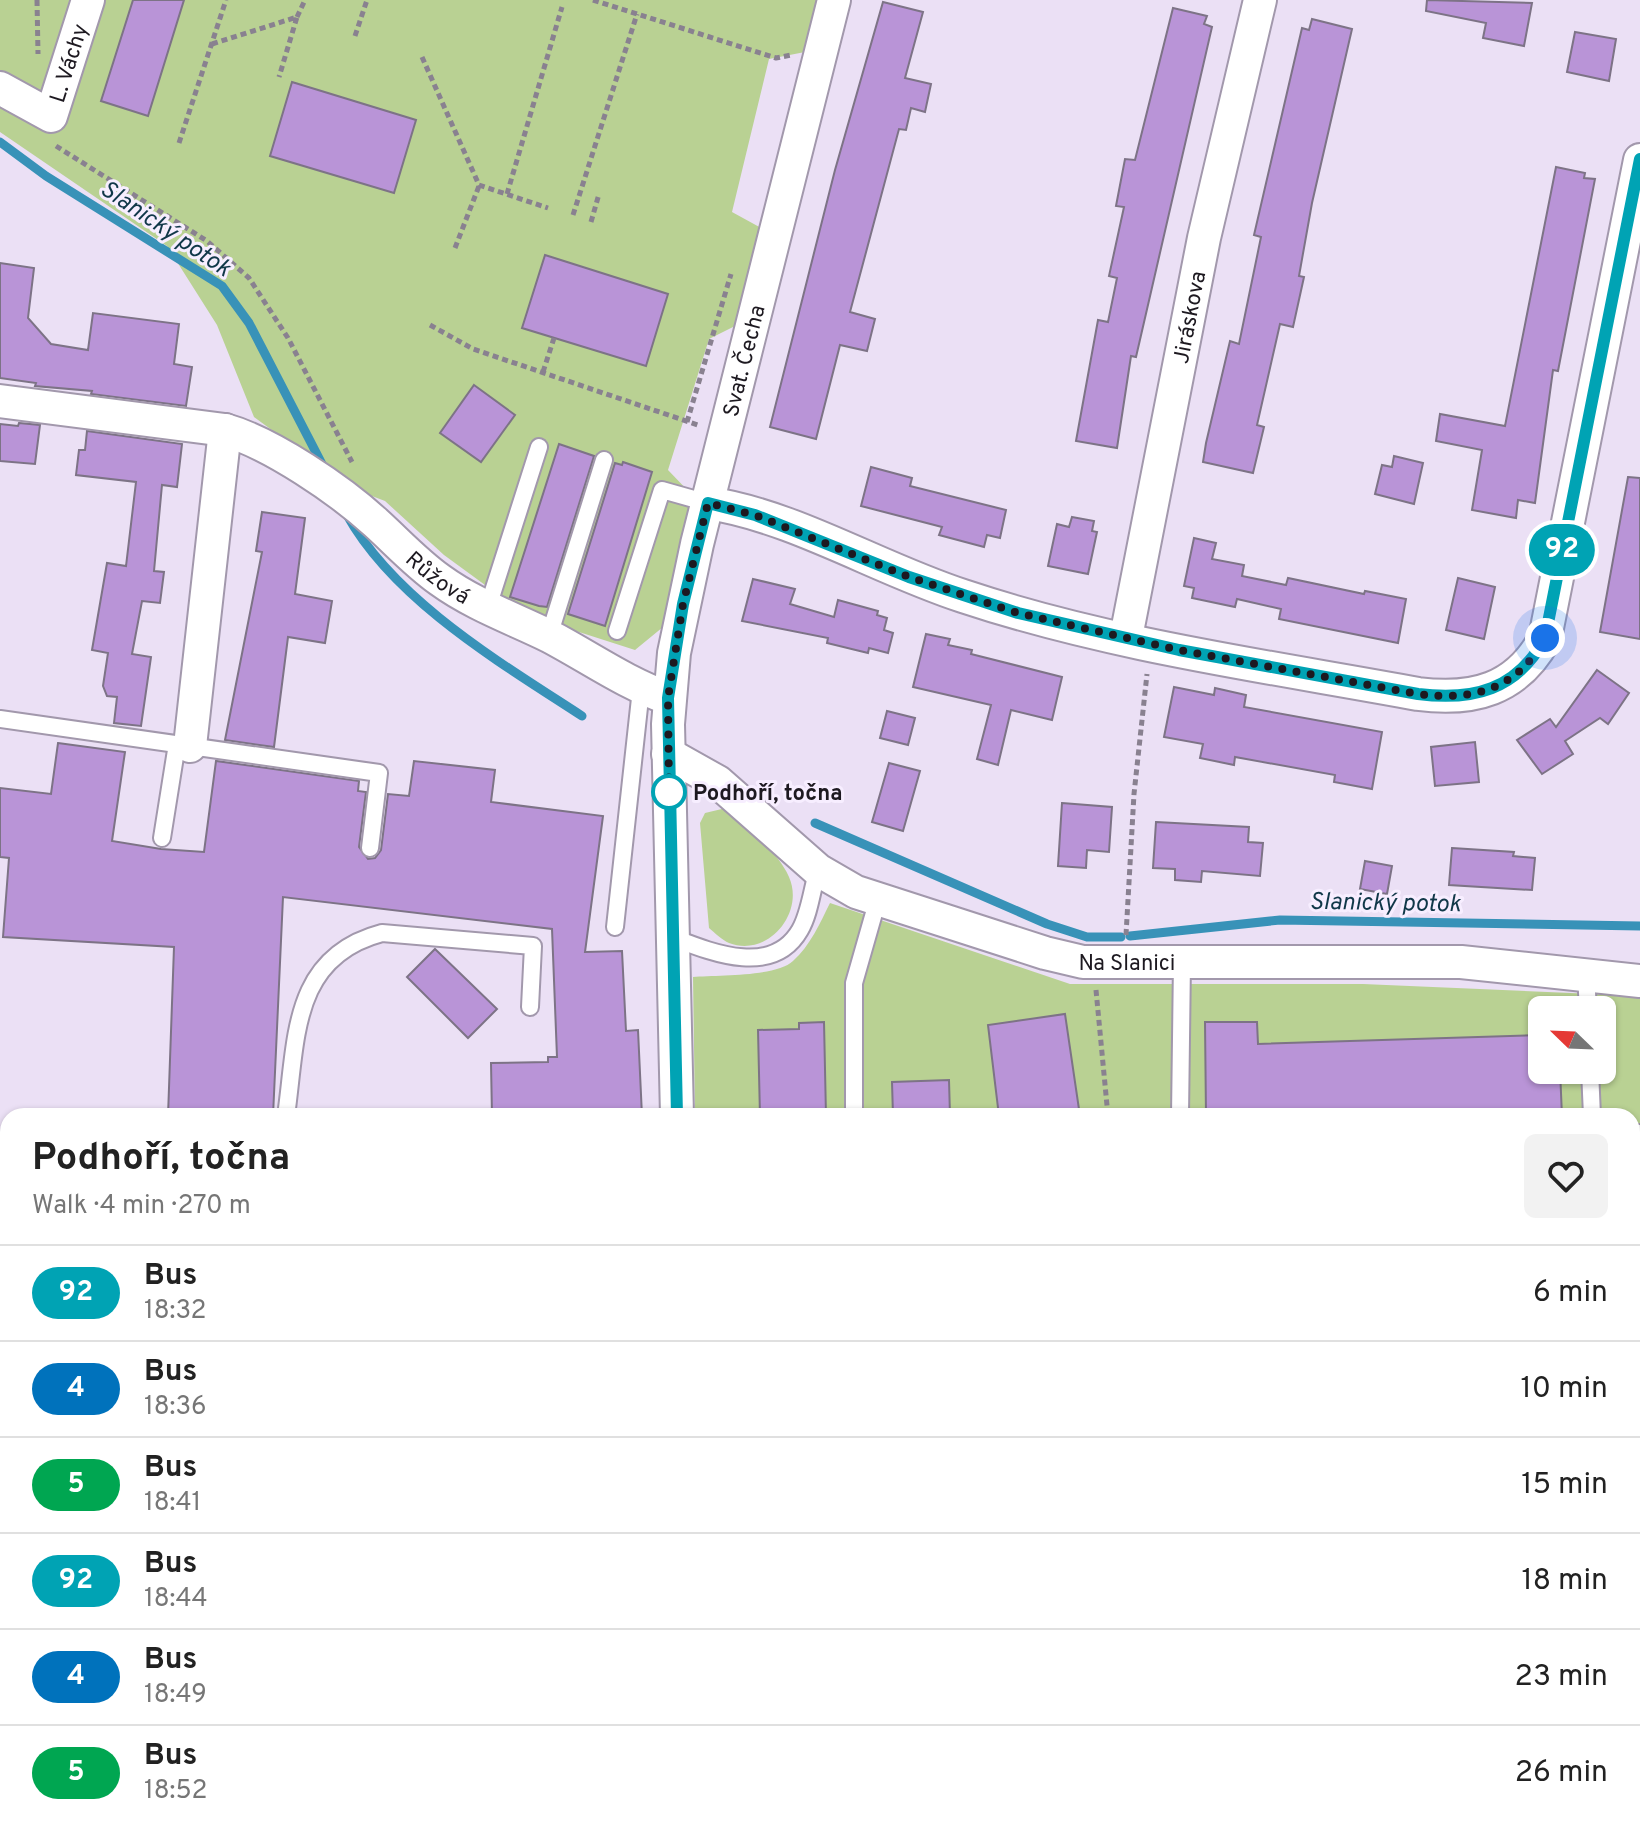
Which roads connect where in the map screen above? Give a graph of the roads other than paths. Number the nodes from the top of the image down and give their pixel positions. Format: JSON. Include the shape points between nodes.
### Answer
{"nodes":[{"id":1,"x":88,"y":0,"type":"edge"},
{"id":2,"x":834,"y":0,"type":"edge"},
{"id":3,"x":1260,"y":0,"type":"edge"},
{"id":4,"x":0,"y":88,"type":"edge"},
{"id":5,"x":1640,"y":160,"type":"edge"},
{"id":6,"x":0,"y":401,"type":"edge"},
{"id":7,"x":225,"y":430,"type":"junction"},
{"id":8,"x":539,"y":447,"type":"dead end"},
{"id":9,"x":604,"y":460,"type":"dead end"},
{"id":10,"x":708,"y":503,"type":"junction"},
{"id":11,"x":488,"y":607,"type":"junction"},
{"id":12,"x":617,"y":631,"type":"dead end"},
{"id":13,"x":549,"y":636,"type":"junction"},
{"id":14,"x":1126,"y":637,"type":"junction"},
{"id":15,"x":661,"y":716,"type":"junction"},
{"id":16,"x":0,"y":719,"type":"edge"},
{"id":17,"x":183,"y":745,"type":"junction"},
{"id":18,"x":162,"y":838,"type":"dead end"},
{"id":19,"x":370,"y":848,"type":"dead end"},
{"id":20,"x":818,"y":870,"type":"junction"},
{"id":21,"x":878,"y":899,"type":"junction"},
{"id":22,"x":615,"y":927,"type":"dead end"},
{"id":23,"x":674,"y":938,"type":"junction"},
{"id":24,"x":1182,"y":961,"type":"junction"},
{"id":25,"x":1586,"y":975,"type":"junction"},
{"id":26,"x":1640,"y":981,"type":"edge"},
{"id":27,"x":1587,"y":996,"type":"edge"},
{"id":28,"x":530,"y":1007,"type":"dead end"},
{"id":29,"x":1591,"y":1084,"type":"edge"},
{"id":30,"x":287,"y":1108,"type":"edge"},
{"id":31,"x":677,"y":1108,"type":"edge"},
{"id":32,"x":854,"y":1108,"type":"edge"},
{"id":33,"x":1180,"y":1108,"type":"edge"},
{"id":34,"x":1592,"y":1108,"type":"edge"}],
"edges":[{"from":1,"to":4,"type":"street","name":"L. Váchy","via":[[51,116]]},
{"from":2,"to":10,"type":"street","name":"Svat. Čecha"},
{"from":3,"to":14,"type":"street","name":"Jiráskova","via":[[1204,238]]},
{"from":5,"to":14,"type":"street","via":[[1545,638],[1534,658],[1509,680],[1453,699]]},
{"from":6,"to":7,"type":"street","name":"Růžová"},
{"from":7,"to":11,"type":"street","name":"Růžová","via":[[285,458],[374,521],[440,580]]},
{"from":7,"to":17,"type":"street"},
{"from":8,"to":11,"type":"lane"},
{"from":9,"to":13,"type":"lane"},
{"from":10,"to":12,"type":"lane","via":[[662,490]]},
{"from":10,"to":14,"type":"street","via":[[755,515],[963,596]]},
{"from":10,"to":15,"type":"street","name":"Svat. Čecha"},
{"from":11,"to":13,"type":"street","name":"Růžová"},
{"from":13,"to":15,"type":"street","name":"Růžová"},
{"from":15,"to":20,"type":"street","name":"Na Slanici","via":[[718,782]]},
{"from":15,"to":22,"type":"lane"},
{"from":15,"to":23,"type":"street","name":"Svat. Čecha"},
{"from":16,"to":17,"type":"lane"},
{"from":17,"to":18,"type":"lane"},
{"from":17,"to":19,"type":"lane","via":[[379,773]]},
{"from":20,"to":21,"type":"street","name":"Na Slanici"},
{"from":20,"to":23,"type":"lane","via":[[800,929],[784,949],[738,959]]},
{"from":21,"to":24,"type":"street","name":"Na Slanici","via":[[1083,962]]},
{"from":21,"to":32,"type":"lane","via":[[854,983]]},
{"from":23,"to":31,"type":"street","name":"Svat. Čecha"},
{"from":24,"to":25,"type":"street","name":"Na Slanici","via":[[1461,962]]},
{"from":24,"to":33,"type":"lane"},
{"from":25,"to":26,"type":"street","name":"Na Slanici"},
{"from":25,"to":27,"type":"lane"},
{"from":28,"to":30,"type":"lane","via":[[533,946],[382,933],[361,938],[317,972],[303,1001]]},
{"from":29,"to":34,"type":"lane"}]}
